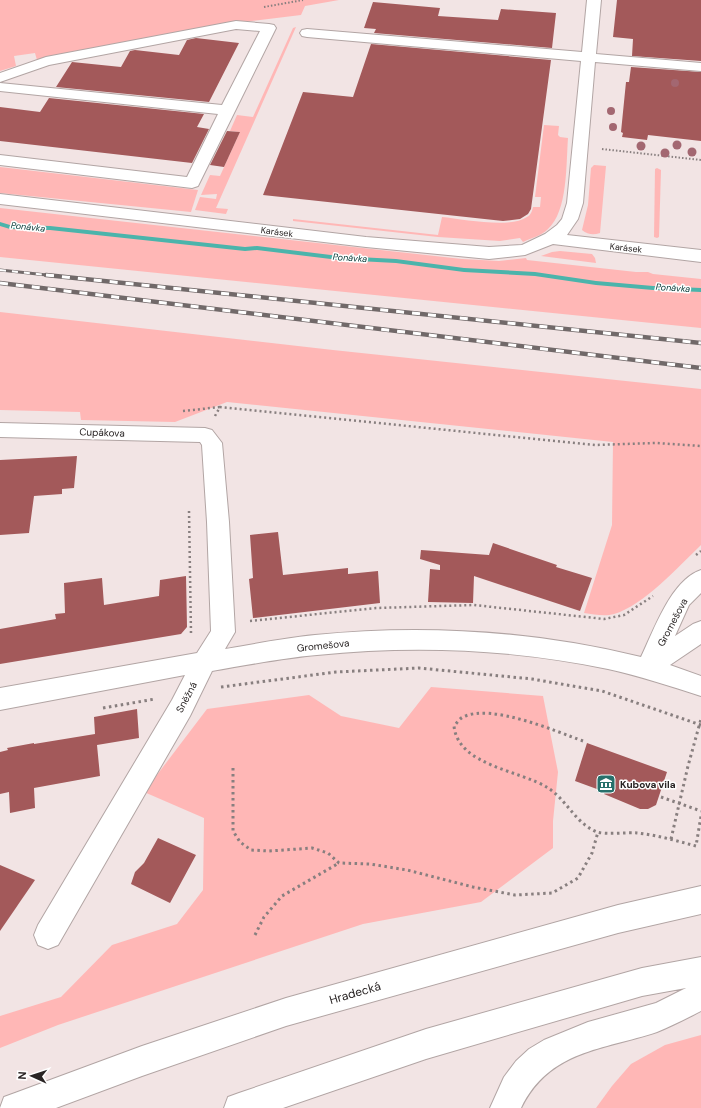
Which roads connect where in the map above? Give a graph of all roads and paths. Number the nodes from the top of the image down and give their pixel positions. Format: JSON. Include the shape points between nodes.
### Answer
{"nodes":[{"id":1,"x":594,"y":0,"type":"edge"},
{"id":2,"x":307,"y":33,"type":"dead end"},
{"id":3,"x":589,"y":58,"type":"junction"},
{"id":4,"x":701,"y":67,"type":"edge"},
{"id":5,"x":0,"y":78,"type":"edge"},
{"id":6,"x":0,"y":87,"type":"edge"},
{"id":7,"x":227,"y":110,"type":"junction"},
{"id":8,"x":602,"y":149,"type":"dead end"},
{"id":9,"x":0,"y":160,"type":"edge"},
{"id":10,"x":701,"y":160,"type":"edge"},
{"id":11,"x":0,"y":199,"type":"edge"},
{"id":12,"x":551,"y":238,"type":"junction"},
{"id":13,"x":701,"y":256,"type":"edge"},
{"id":14,"x":0,"y":430,"type":"edge"},
{"id":15,"x":204,"y":435,"type":"junction"},
{"id":16,"x":701,"y":446,"type":"edge"},
{"id":17,"x":189,"y":507,"type":"dead end"},
{"id":18,"x":701,"y":550,"type":"edge"},
{"id":19,"x":696,"y":556,"type":"dead end"},
{"id":20,"x":701,"y":579,"type":"edge"},
{"id":21,"x":654,"y":595,"type":"dead end"},
{"id":22,"x":247,"y":621,"type":"dead end"},
{"id":23,"x":701,"y":631,"type":"edge"},
{"id":24,"x":191,"y":639,"type":"dead end"},
{"id":25,"x":206,"y":661,"type":"junction"},
{"id":26,"x":648,"y":668,"type":"junction"},
{"id":27,"x":701,"y":686,"type":"edge"},
{"id":28,"x":190,"y":692,"type":"junction"},
{"id":29,"x":0,"y":699,"type":"edge"},
{"id":30,"x":99,"y":708,"type":"dead end"},
{"id":31,"x":701,"y":719,"type":"edge"},
{"id":32,"x":700,"y":724,"type":"edge"},
{"id":33,"x":583,"y":741,"type":"dead end"},
{"id":34,"x":233,"y":768,"type":"dead end"},
{"id":35,"x":661,"y":797,"type":"dead end"},
{"id":36,"x":701,"y":811,"type":"edge"},
{"id":37,"x":701,"y":816,"type":"edge"},
{"id":38,"x":598,"y":832,"type":"junction"},
{"id":39,"x":671,"y":839,"type":"junction"},
{"id":40,"x":339,"y":863,"type":"junction"},
{"id":41,"x":701,"y":900,"type":"edge"},
{"id":42,"x":255,"y":934,"type":"dead end"},
{"id":43,"x":48,"y":936,"type":"dead end"},
{"id":44,"x":701,"y":971,"type":"edge"},
{"id":45,"x":701,"y":996,"type":"edge"},
{"id":46,"x":15,"y":1108,"type":"edge"},
{"id":47,"x":240,"y":1108,"type":"edge"},
{"id":48,"x":505,"y":1108,"type":"edge"}],
"edges":[{"from":1,"to":3,"type":"main road","name":"Karásek"},
{"from":2,"to":3,"type":"main road"},
{"from":3,"to":4,"type":"main road"},
{"from":3,"to":12,"type":"main road","name":"Karásek","via":[[575,203],[570,219],[563,229]]},
{"from":5,"to":7,"type":"main road","via":[[46,61],[236,25],[269,28]]},
{"from":6,"to":7,"type":"main road"},
{"from":7,"to":9,"type":"main road","via":[[192,182]]},
{"from":8,"to":10,"type":"path"},
{"from":11,"to":12,"type":"main road","name":"Karásek","via":[[489,254],[525,250]]},
{"from":12,"to":13,"type":"main road","name":"Karásek"},
{"from":14,"to":15,"type":"main road","name":"Cupákova"},
{"from":15,"to":16,"type":"path","via":[[220,407],[595,445],[656,442]]},
{"from":15,"to":25,"type":"main road","name":"Sněžná","via":[[212,443],[223,625],[223,632]]},
{"from":17,"to":24,"type":"path"},
{"from":18,"to":19,"type":"path"},
{"from":20,"to":26,"type":"main road","name":"Gromešova","via":[[681,599]]},
{"from":21,"to":22,"type":"path","via":[[624,615],[604,619],[474,605],[376,608]]},
{"from":23,"to":26,"type":"main road","name":"Gromešova"},
{"from":25,"to":26,"type":"main road","name":"Gromešova","via":[[322,644],[386,639],[463,640],[554,650]]},
{"from":25,"to":28,"type":"main road","name":"Sněžná"},
{"from":25,"to":29,"type":"main road","name":"Gromešova"},
{"from":26,"to":27,"type":"main road"},
{"from":28,"to":30,"type":"path"},
{"from":28,"to":32,"type":"path","via":[[336,672],[419,668],[532,679],[602,691]]},
{"from":28,"to":43,"type":"main road","name":"Sněžná"},
{"from":31,"to":32,"type":"path"},
{"from":32,"to":39,"type":"path"},
{"from":33,"to":38,"type":"path","via":[[491,713],[463,717],[454,726],[454,735],[470,754],[548,788],[561,799],[574,816]]},
{"from":34,"to":40,"type":"path","via":[[233,831],[240,842],[251,850],[312,848],[328,853]]},
{"from":35,"to":36,"type":"path"},
{"from":37,"to":39,"type":"path","via":[[696,846]]},
{"from":38,"to":39,"type":"path"},
{"from":38,"to":40,"type":"path","via":[[592,853],[578,878],[552,893],[515,895],[406,870],[370,864]]},
{"from":40,"to":42,"type":"path","via":[[282,896],[264,917]]},
{"from":41,"to":46,"type":"main road","name":"Hradecká","via":[[618,919],[286,1012]]},
{"from":44,"to":47,"type":"main road","via":[[642,982],[426,1044]]},
{"from":45,"to":48,"type":"main road","via":[[656,1017],[578,1038],[548,1051],[529,1068],[512,1092]]}]}
